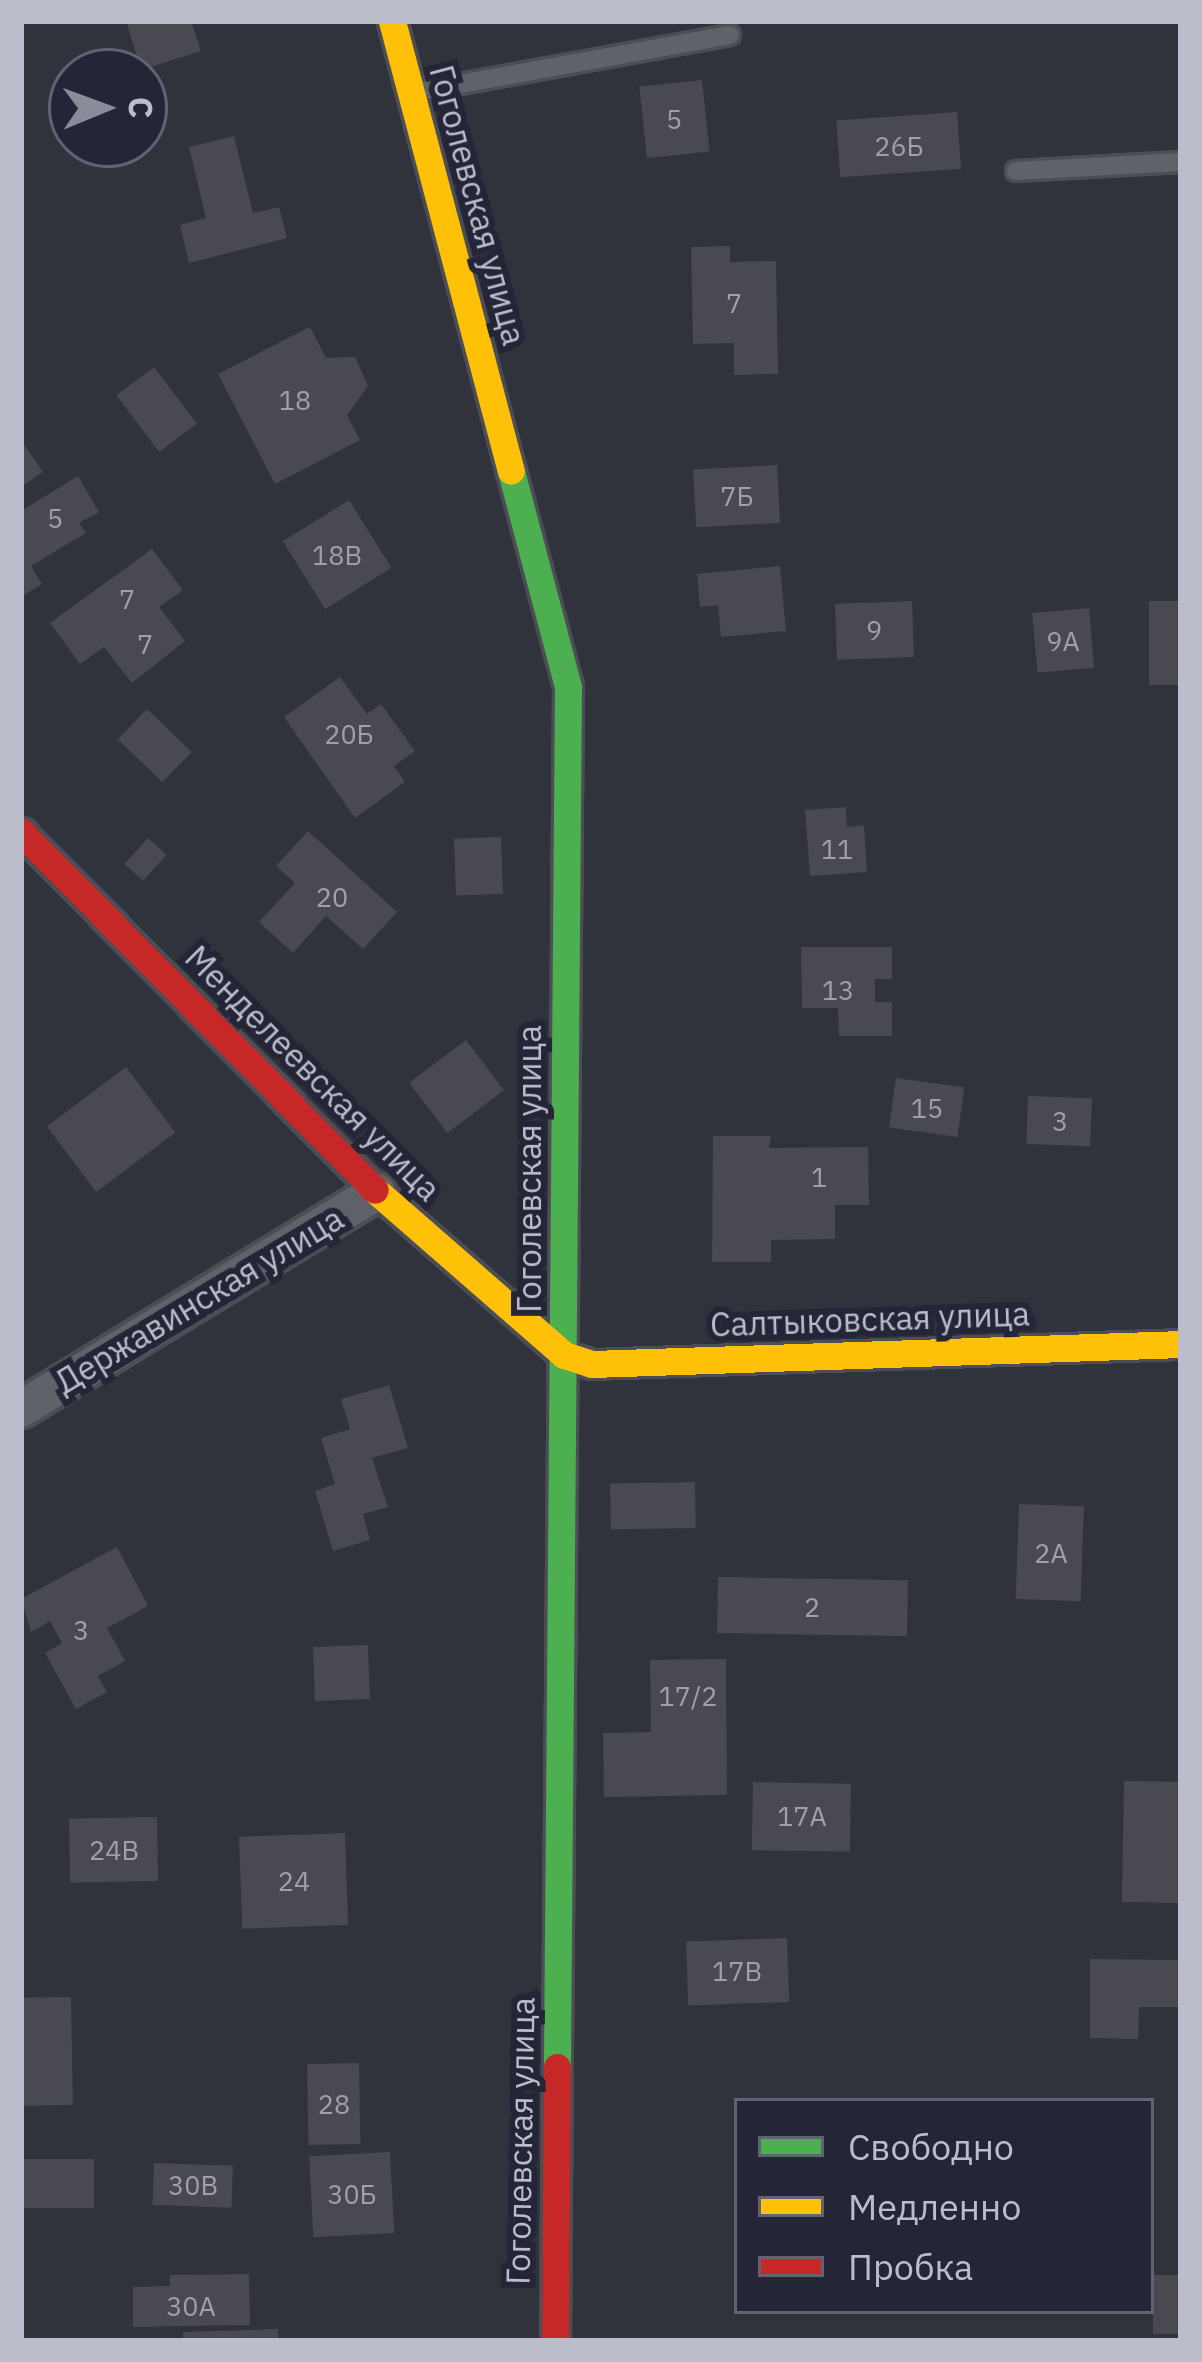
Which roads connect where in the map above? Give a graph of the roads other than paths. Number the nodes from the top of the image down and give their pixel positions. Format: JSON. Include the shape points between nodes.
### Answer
{"nodes":[{"id":1,"x":392,"y":21,"type":"edge"},
{"id":2,"x":730,"y":35,"type":"dead end"},
{"id":3,"x":411,"y":93,"type":"junction"},
{"id":4,"x":1181,"y":162,"type":"edge"},
{"id":5,"x":1016,"y":171,"type":"dead end"},
{"id":6,"x":21,"y":832,"type":"edge"},
{"id":7,"x":377,"y":1192,"type":"junction"},
{"id":8,"x":1181,"y":1344,"type":"edge"},
{"id":9,"x":564,"y":1355,"type":"junction"},
{"id":10,"x":21,"y":1408,"type":"edge"},
{"id":11,"x":555,"y":2341,"type":"edge"}],
"edges":[{"from":1,"to":3,"type":"street","name":"Гоголевская улица"},
{"from":2,"to":3,"type":"lane"},
{"from":3,"to":9,"type":"street","name":"Гоголевская улица","via":[[568,687]]},
{"from":4,"to":5,"type":"lane"},
{"from":6,"to":7,"type":"street","name":"Менделеевская улица"},
{"from":7,"to":9,"type":"street","name":"Менделеевская улица"},
{"from":7,"to":10,"type":"street","name":"Державинская улица"},
{"from":8,"to":9,"type":"street","name":"Салтыковская улица","via":[[592,1364]]},
{"from":9,"to":11,"type":"street","name":"Гоголевская улица"}]}
